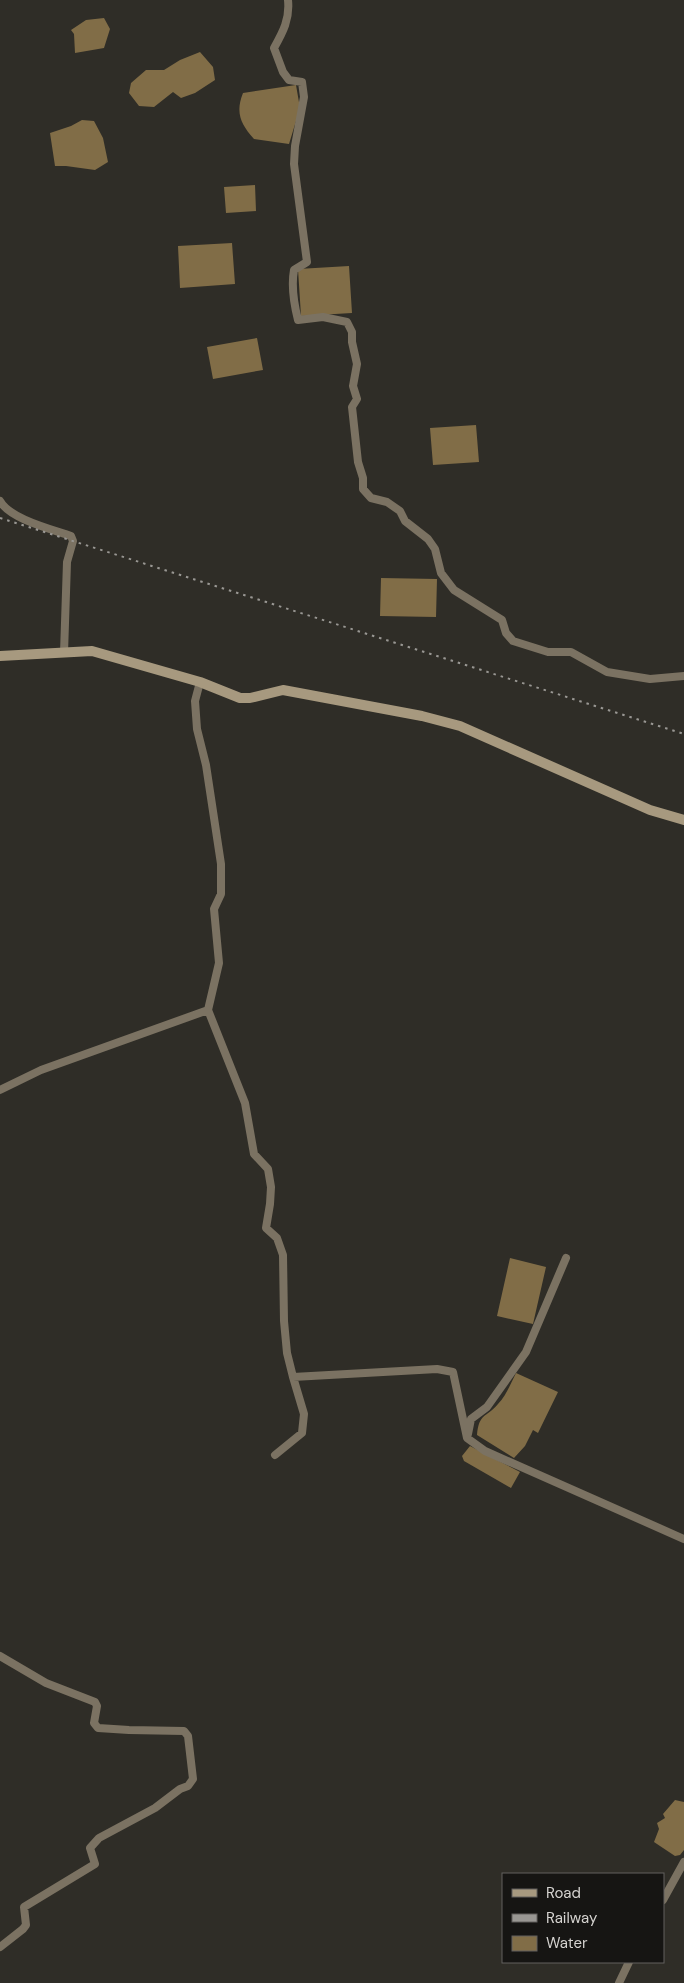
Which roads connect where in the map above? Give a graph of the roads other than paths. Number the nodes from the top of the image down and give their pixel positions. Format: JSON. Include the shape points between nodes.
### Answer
{"nodes":[{"id":1,"x":288,"y":0,"type":"edge"},
{"id":2,"x":0,"y":501,"type":"edge"},
{"id":3,"x":64,"y":653,"type":"junction"},
{"id":4,"x":0,"y":656,"type":"edge"},
{"id":5,"x":684,"y":676,"type":"edge"},
{"id":6,"x":200,"y":682,"type":"junction"},
{"id":7,"x":684,"y":820,"type":"edge"},
{"id":8,"x":208,"y":1010,"type":"junction"},
{"id":9,"x":0,"y":1090,"type":"edge"},
{"id":10,"x":566,"y":1258,"type":"dead end"},
{"id":11,"x":293,"y":1377,"type":"junction"},
{"id":12,"x":467,"y":1438,"type":"junction"},
{"id":13,"x":275,"y":1455,"type":"dead end"},
{"id":14,"x":684,"y":1539,"type":"edge"},
{"id":15,"x":0,"y":1656,"type":"edge"},
{"id":16,"x":684,"y":1862,"type":"edge"},
{"id":17,"x":664,"y":1898,"type":"edge"},
{"id":18,"x":0,"y":1947,"type":"edge"},
{"id":19,"x":629,"y":1963,"type":"edge"},
{"id":20,"x":619,"y":1983,"type":"edge"}],
"edges":[{"from":1,"to":5,"type":"street","via":[[285,28],[274,48],[289,80],[302,82],[304,97],[294,164],[307,262],[294,270],[292,283],[296,311],[298,320],[323,317],[347,322],[352,332],[356,364],[353,386],[357,399],[352,407],[363,489],[372,498],[387,502],[400,511],[405,521],[428,539],[436,549],[441,572],[454,590],[502,620],[513,642],[548,652],[571,652],[607,672],[650,679]]},
{"from":2,"to":3,"type":"street","via":[[4,507],[28,520],[71,536]]},
{"from":3,"to":4,"type":"main road"},
{"from":3,"to":6,"type":"main road","via":[[92,651]]},
{"from":6,"to":7,"type":"main road","via":[[240,698],[283,690],[460,726],[650,810]]},
{"from":6,"to":8,"type":"street","via":[[194,701],[197,729],[222,864],[221,894],[214,909],[219,963]]},
{"from":8,"to":9,"type":"street","via":[[41,1070]]},
{"from":8,"to":11,"type":"street","via":[[246,1103],[254,1154],[268,1169],[271,1187],[266,1228],[277,1238],[283,1255],[284,1321]]},
{"from":10,"to":12,"type":"street","via":[[526,1352],[487,1407],[471,1419]]},
{"from":11,"to":12,"type":"street","via":[[436,1369],[453,1372]]},
{"from":11,"to":13,"type":"street","via":[[304,1414],[302,1433]]},
{"from":12,"to":14,"type":"street","via":[[485,1451]]},
{"from":15,"to":18,"type":"street","via":[[46,1683],[95,1702],[94,1723],[98,1728],[184,1731],[188,1736],[193,1780],[155,1808],[99,1838],[90,1848],[95,1864],[24,1907],[26,1925]]},
{"from":16,"to":17,"type":"street"},
{"from":19,"to":20,"type":"street"}]}
